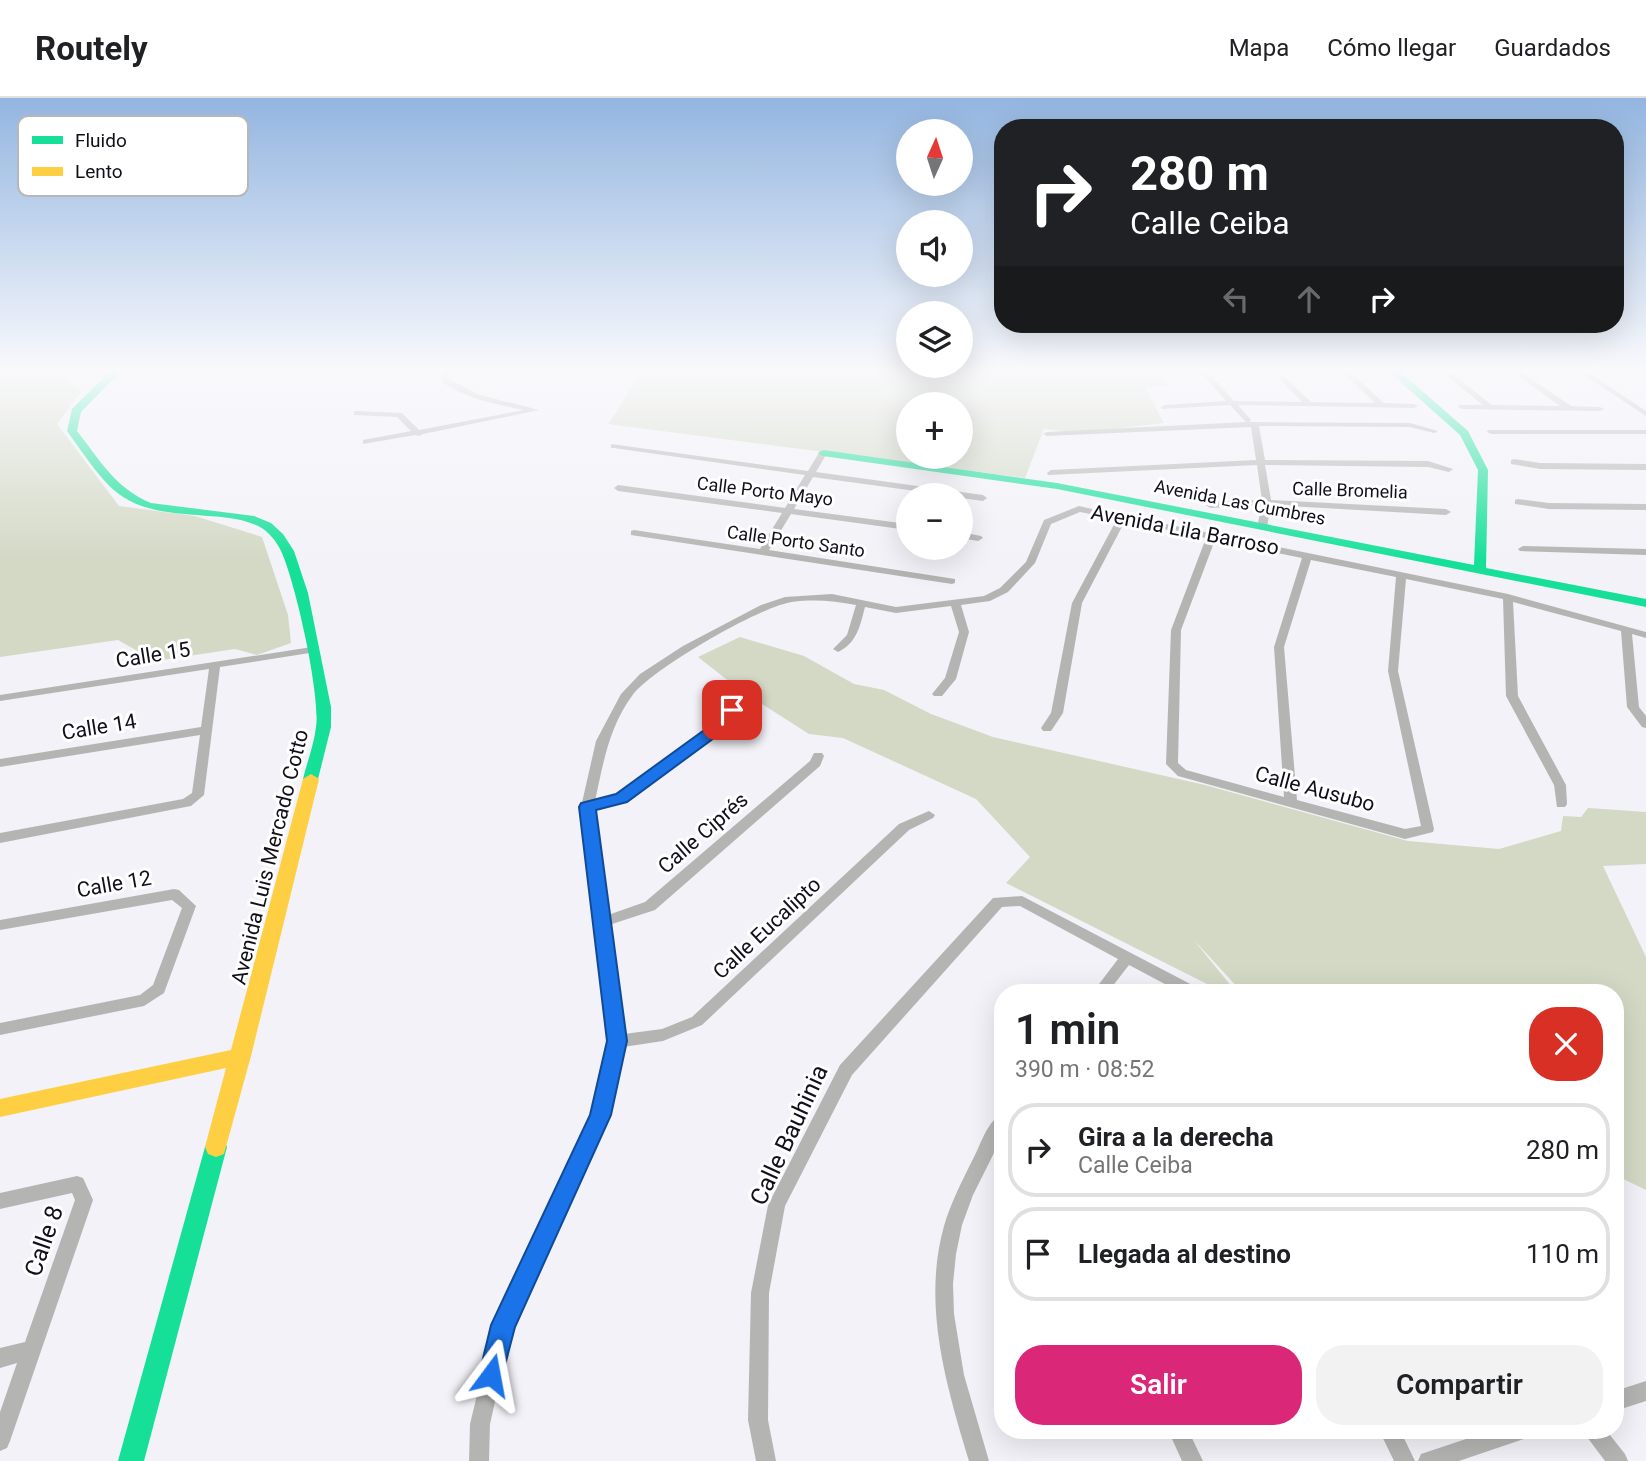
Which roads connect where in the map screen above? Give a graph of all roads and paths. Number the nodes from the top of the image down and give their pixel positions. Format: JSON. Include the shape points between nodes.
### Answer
{"nodes":[{"id":1,"x":73,"y":433,"type":"edge"},
{"id":2,"x":419,"y":433,"type":"edge"},
{"id":3,"x":1071,"y":433,"type":"edge"},
{"id":4,"x":1254,"y":433,"type":"edge"},
{"id":5,"x":1464,"y":433,"type":"edge"},
{"id":6,"x":1047,"y":434,"type":"dead end"},
{"id":7,"x":366,"y":442,"type":"dead end"},
{"id":8,"x":614,"y":446,"type":"dead end"},
{"id":9,"x":823,"y":453,"type":"joint"},
{"id":10,"x":1262,"y":462,"type":"junction"},
{"id":11,"x":1514,"y":462,"type":"dead end"},
{"id":12,"x":1646,"y":467,"type":"edge"},
{"id":13,"x":1449,"y":468,"type":"dead end"},
{"id":14,"x":811,"y":473,"type":"junction"},
{"id":15,"x":1051,"y":473,"type":"dead end"},
{"id":16,"x":618,"y":488,"type":"dead end"},
{"id":17,"x":983,"y":498,"type":"dead end"},
{"id":18,"x":1267,"y":502,"type":"junction"},
{"id":19,"x":1518,"y":502,"type":"dead end"},
{"id":20,"x":1210,"y":505,"type":"dead end"},
{"id":21,"x":1646,"y":507,"type":"edge"},
{"id":22,"x":788,"y":510,"type":"junction"},
{"id":23,"x":1446,"y":512,"type":"dead end"},
{"id":24,"x":1122,"y":516,"type":"junction"},
{"id":25,"x":896,"y":525,"type":"edge"},
{"id":26,"x":1262,"y":527,"type":"junction"},
{"id":27,"x":634,"y":533,"type":"dead end"},
{"id":28,"x":1212,"y":535,"type":"junction"},
{"id":29,"x":973,"y":537,"type":"edge"},
{"id":30,"x":978,"y":538,"type":"dead end"},
{"id":31,"x":1522,"y":550,"type":"dead end"},
{"id":32,"x":763,"y":552,"type":"junction"},
{"id":33,"x":1646,"y":552,"type":"edge"},
{"id":34,"x":1308,"y":555,"type":"junction"},
{"id":35,"x":1480,"y":570,"type":"junction"},
{"id":36,"x":1401,"y":574,"type":"junction"},
{"id":37,"x":952,"y":581,"type":"dead end"},
{"id":38,"x":1508,"y":597,"type":"junction"},
{"id":39,"x":956,"y":603,"type":"junction"},
{"id":40,"x":1646,"y":603,"type":"edge"},
{"id":41,"x":861,"y":604,"type":"junction"},
{"id":42,"x":1626,"y":629,"type":"junction"},
{"id":43,"x":1646,"y":635,"type":"edge"},
{"id":44,"x":838,"y":649,"type":"dead end"},
{"id":45,"x":312,"y":650,"type":"junction"},
{"id":46,"x":215,"y":665,"type":"junction"},
{"id":47,"x":938,"y":694,"type":"dead end"},
{"id":48,"x":0,"y":698,"type":"edge"},
{"id":49,"x":732,"y":710,"type":"dead end"},
{"id":50,"x":1646,"y":724,"type":"edge"},
{"id":51,"x":1047,"y":728,"type":"dead end"},
{"id":52,"x":205,"y":730,"type":"junction"},
{"id":53,"x":818,"y":756,"type":"dead end"},
{"id":54,"x":0,"y":763,"type":"edge"},
{"id":55,"x":1291,"y":802,"type":"junction"},
{"id":56,"x":1561,"y":804,"type":"dead end"},
{"id":57,"x":587,"y":807,"type":"junction"},
{"id":58,"x":929,"y":815,"type":"dead end"},
{"id":59,"x":0,"y":838,"type":"edge"},
{"id":60,"x":602,"y":922,"type":"junction"},
{"id":61,"x":0,"y":925,"type":"edge"},
{"id":62,"x":1127,"y":957,"type":"junction"},
{"id":63,"x":1106,"y":984,"type":"edge"},
{"id":64,"x":1178,"y":984,"type":"edge"},
{"id":65,"x":0,"y":1028,"type":"edge"},
{"id":66,"x":617,"y":1041,"type":"junction"},
{"id":67,"x":242,"y":1056,"type":"junction"},
{"id":68,"x":0,"y":1108,"type":"edge"},
{"id":69,"x":994,"y":1134,"type":"edge"},
{"id":70,"x":0,"y":1201,"type":"edge"},
{"id":71,"x":33,"y":1350,"type":"junction"},
{"id":72,"x":0,"y":1358,"type":"edge"},
{"id":73,"x":1646,"y":1391,"type":"edge"},
{"id":74,"x":1624,"y":1398,"type":"edge"},
{"id":75,"x":1182,"y":1439,"type":"edge"},
{"id":76,"x":1394,"y":1439,"type":"edge"},
{"id":77,"x":1495,"y":1439,"type":"edge"},
{"id":78,"x":1601,"y":1439,"type":"edge"},
{"id":79,"x":0,"y":1441,"type":"edge"},
{"id":80,"x":131,"y":1461,"type":"edge"},
{"id":81,"x":479,"y":1461,"type":"edge"},
{"id":82,"x":766,"y":1461,"type":"edge"},
{"id":83,"x":979,"y":1461,"type":"edge"},
{"id":84,"x":1193,"y":1461,"type":"edge"},
{"id":85,"x":1405,"y":1461,"type":"edge"},
{"id":86,"x":1428,"y":1461,"type":"edge"},
{"id":87,"x":1618,"y":1461,"type":"edge"}],
"edges":[{"from":1,"to":45,"type":"street","name":"Avenida Luis Mercado Cotto","via":[[132,499],[154,507],[255,520],[278,535],[293,559]]},
{"from":2,"to":7,"type":"street"},
{"from":3,"to":6,"type":"street"},
{"from":4,"to":10,"type":"street"},
{"from":5,"to":35,"type":"street","via":[[1483,470]]},
{"from":8,"to":14,"type":"street"},
{"from":9,"to":14,"type":"street"},
{"from":9,"to":26,"type":"street","name":"Avenida Las Cumbres","via":[[1057,486]]},
{"from":10,"to":13,"type":"street"},
{"from":10,"to":15,"type":"street"},
{"from":10,"to":18,"type":"street"},
{"from":11,"to":12,"type":"street"},
{"from":14,"to":17,"type":"street"},
{"from":14,"to":22,"type":"street"},
{"from":16,"to":22,"type":"street","name":"Calle Porto Mayo"},
{"from":18,"to":20,"type":"street","name":"Calle Bromelia"},
{"from":18,"to":23,"type":"street","name":"Calle Bromelia"},
{"from":18,"to":26,"type":"street"},
{"from":19,"to":21,"type":"street"},
{"from":22,"to":25,"type":"street","name":"Calle Porto Mayo"},
{"from":22,"to":32,"type":"street"},
{"from":24,"to":28,"type":"street","name":"Avenida Lila Barroso"},
{"from":24,"to":39,"type":"street","name":"Avenida Lila Barroso","via":[[1079,509],[1060,514],[1047,522],[1030,563],[1004,590],[986,599]]},
{"from":24,"to":51,"type":"street","via":[[1077,603],[1058,713]]},
{"from":26,"to":35,"type":"street","name":"Avenida Las Cumbres"},
{"from":27,"to":32,"type":"street","name":"Calle Porto Santo"},
{"from":28,"to":34,"type":"street","name":"Avenida Lila Barroso"},
{"from":28,"to":55,"type":"street","name":"Calle Ausubo","via":[[1176,629],[1172,764],[1182,773]]},
{"from":29,"to":30,"type":"street"},
{"from":31,"to":33,"type":"street"},
{"from":32,"to":37,"type":"street","name":"Calle Porto Santo"},
{"from":34,"to":36,"type":"street","name":"Avenida Lila Barroso"},
{"from":34,"to":55,"type":"street","via":[[1279,647]]},
{"from":35,"to":40,"type":"street","name":"Avenida Las Cumbres"},
{"from":36,"to":38,"type":"street","name":"Avenida Lila Barroso"},
{"from":36,"to":55,"type":"street","name":"Calle Ausubo","via":[[1393,671],[1429,829],[1405,834]]},
{"from":38,"to":42,"type":"street","name":"Avenida Lila Barroso"},
{"from":38,"to":56,"type":"street","via":[[1512,695],[1560,785]]},
{"from":39,"to":41,"type":"street","name":"Avenida Lila Barroso","via":[[896,610]]},
{"from":39,"to":47,"type":"street","via":[[964,632],[950,680]]},
{"from":41,"to":44,"type":"street","via":[[852,636]]},
{"from":41,"to":57,"type":"street","name":"Avenida Lila Barroso","via":[[832,597],[789,599],[765,607],[644,676],[627,694],[602,741]]},
{"from":42,"to":43,"type":"street","name":"Avenida Lila Barroso"},
{"from":42,"to":50,"type":"street","via":[[1633,707]]},
{"from":45,"to":46,"type":"street","name":"Calle 15"},
{"from":45,"to":67,"type":"street","name":"Avenida Luis Mercado Cotto","via":[[324,727]]},
{"from":46,"to":48,"type":"street","name":"Calle 15"},
{"from":46,"to":52,"type":"street"},
{"from":49,"to":57,"type":"street","via":[[724,723],[622,798]]},
{"from":52,"to":54,"type":"street","name":"Calle 14"},
{"from":52,"to":59,"type":"street","via":[[198,795],[187,803]]},
{"from":53,"to":60,"type":"street","name":"Calle Ciprés","via":[[816,763],[650,906]]},
{"from":57,"to":60,"type":"street"},
{"from":58,"to":66,"type":"street","name":"Calle Eucalipto","via":[[904,827],[697,1021],[663,1035]]},
{"from":60,"to":66,"type":"street"},
{"from":61,"to":65,"type":"street","name":"Calle 12","via":[[174,894],[189,906],[159,989],[144,1000]]},
{"from":62,"to":63,"type":"street"},
{"from":62,"to":64,"type":"street","name":"Calle Bauhinia"},
{"from":62,"to":82,"type":"street","name":"Calle Bauhinia","via":[[1022,901],[998,902],[846,1070],[777,1205],[760,1293],[758,1420]]},
{"from":66,"to":81,"type":"street","via":[[600,1115],[503,1325],[480,1424]]},
{"from":67,"to":68,"type":"street"},
{"from":67,"to":80,"type":"street","name":"Avenida Luis Mercado Cotto"},
{"from":69,"to":83,"type":"street","via":[[953,1225],[945,1289],[953,1377]]},
{"from":70,"to":71,"type":"street","name":"Calle 8","via":[[77,1184],[84,1200]]},
{"from":71,"to":72,"type":"street"},
{"from":71,"to":79,"type":"street"},
{"from":73,"to":74,"type":"street"},
{"from":75,"to":84,"type":"street"},
{"from":76,"to":85,"type":"street"},
{"from":77,"to":86,"type":"street"},
{"from":78,"to":87,"type":"street"}]}
